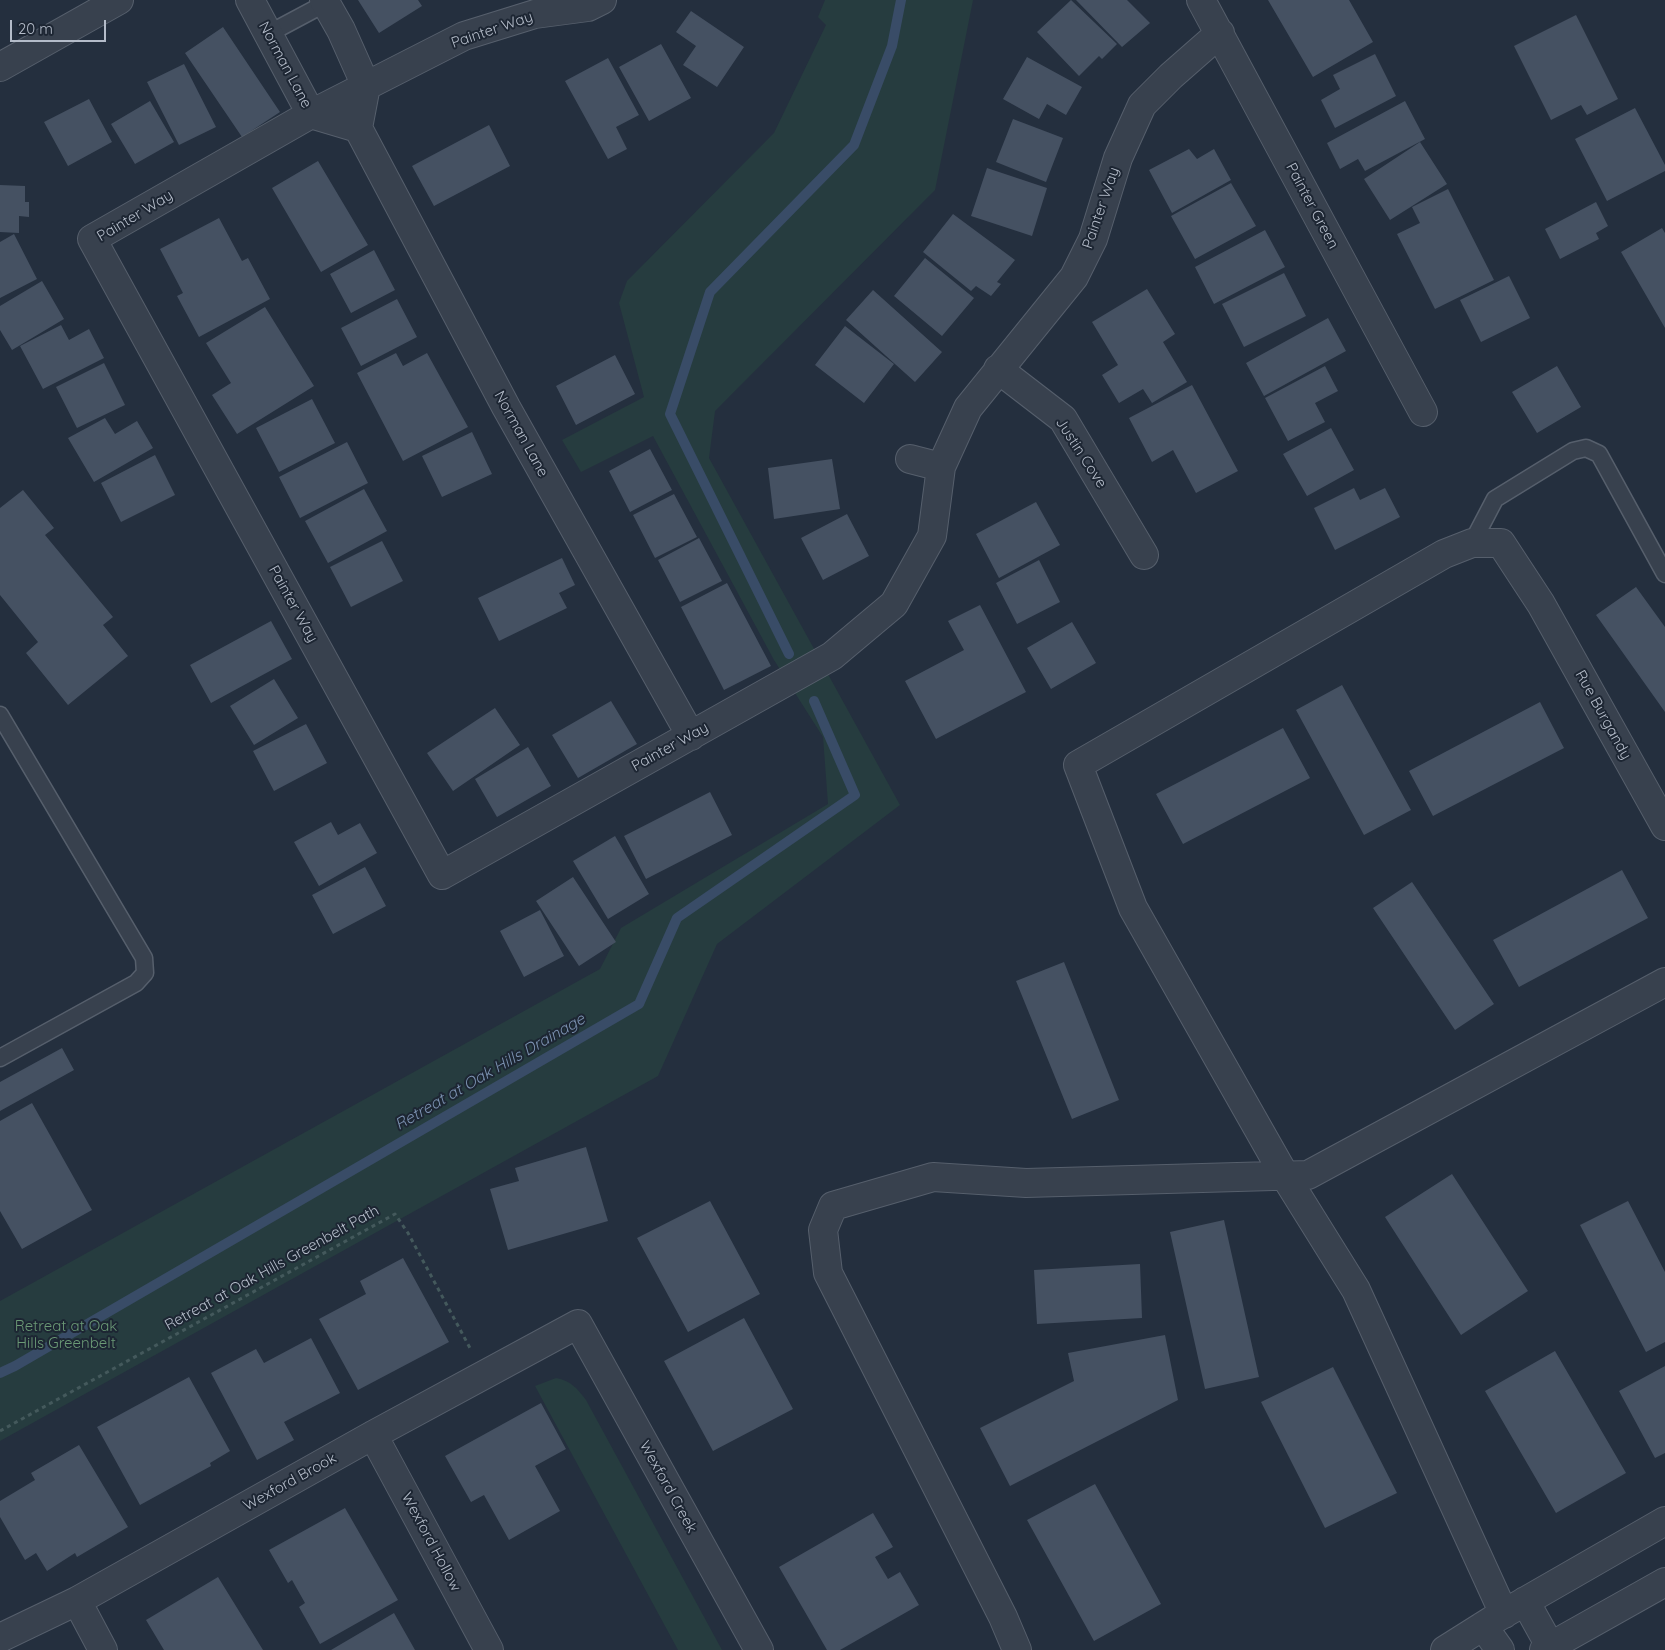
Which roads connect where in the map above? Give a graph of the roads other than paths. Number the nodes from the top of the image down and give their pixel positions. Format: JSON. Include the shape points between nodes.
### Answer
{"nodes":[{"id":1,"x":250,"y":0,"type":"edge"},
{"id":2,"x":602,"y":0,"type":"edge"},
{"id":3,"x":1201,"y":0,"type":"edge"},
{"id":4,"x":113,"y":1,"type":"edge"},
{"id":5,"x":325,"y":1,"type":"edge"},
{"id":6,"x":1220,"y":33,"type":"junction"},
{"id":7,"x":268,"y":34,"type":"junction"},
{"id":8,"x":0,"y":67,"type":"edge"},
{"id":9,"x":366,"y":86,"type":"junction"},
{"id":10,"x":311,"y":114,"type":"junction"},
{"id":11,"x":358,"y":128,"type":"junction"},
{"id":12,"x":998,"y":369,"type":"junction"},
{"id":13,"x":1423,"y":412,"type":"dead end"},
{"id":14,"x":910,"y":459,"type":"dead end"},
{"id":15,"x":941,"y":467,"type":"junction"},
{"id":16,"x":1472,"y":543,"type":"junction"},
{"id":17,"x":1144,"y":555,"type":"dead end"},
{"id":18,"x":1665,"y":574,"type":"edge"},
{"id":19,"x":0,"y":715,"type":"edge"},
{"id":20,"x":691,"y":736,"type":"junction"},
{"id":21,"x":1665,"y":826,"type":"edge"},
{"id":22,"x":1665,"y":982,"type":"edge"},
{"id":23,"x":0,"y":1058,"type":"edge"},
{"id":24,"x":1285,"y":1176,"type":"junction"},
{"id":25,"x":578,"y":1324,"type":"joint"},
{"id":26,"x":373,"y":1435,"type":"junction"},
{"id":27,"x":1665,"y":1521,"type":"edge"},
{"id":28,"x":1664,"y":1586,"type":"edge"},
{"id":29,"x":77,"y":1601,"type":"junction"},
{"id":30,"x":1504,"y":1613,"type":"junction"},
{"id":31,"x":0,"y":1638,"type":"edge"},
{"id":32,"x":1547,"y":1648,"type":"edge"},
{"id":33,"x":103,"y":1650,"type":"edge"},
{"id":34,"x":489,"y":1650,"type":"edge"},
{"id":35,"x":759,"y":1650,"type":"edge"},
{"id":36,"x":1017,"y":1650,"type":"edge"},
{"id":37,"x":1445,"y":1650,"type":"edge"},
{"id":38,"x":1500,"y":1650,"type":"edge"}],
"edges":[{"from":1,"to":7,"type":"street","name":"Norman Lane"},
{"from":2,"to":9,"type":"street","name":"Painter Way","via":[[588,7],[535,14],[464,36]]},
{"from":3,"to":6,"type":"street","name":"Painter Green"},
{"from":4,"to":8,"type":"street"},
{"from":5,"to":7,"type":"lane"},
{"from":5,"to":9,"type":"street"},
{"from":6,"to":12,"type":"street","name":"Painter Way","via":[[1142,105],[1118,158],[1093,239],[1074,277]]},
{"from":6,"to":13,"type":"street","name":"Painter Green"},
{"from":7,"to":10,"type":"street","name":"Norman Lane"},
{"from":9,"to":10,"type":"street","name":"Painter Way"},
{"from":9,"to":11,"type":"street"},
{"from":10,"to":11,"type":"street","name":"Norman Lane"},
{"from":10,"to":20,"type":"street","name":"Painter Way","via":[[92,239],[442,874]]},
{"from":11,"to":20,"type":"street","name":"Norman Lane","via":[[506,407]]},
{"from":12,"to":15,"type":"street","name":"Painter Way","via":[[968,408]]},
{"from":12,"to":17,"type":"street","name":"Justin Cove","via":[[1063,419]]},
{"from":14,"to":15,"type":"street"},
{"from":15,"to":20,"type":"street","name":"Painter Way","via":[[932,536],[894,604],[832,656]]},
{"from":16,"to":18,"type":"lane","via":[[1494,499],[1573,451],[1586,448],[1599,454]]},
{"from":16,"to":21,"type":"street","name":"Rue Burgandy","via":[[1501,543],[1541,604]]},
{"from":16,"to":24,"type":"street","via":[[1444,554],[1078,766],[1134,908]]},
{"from":19,"to":23,"type":"lane","via":[[144,958],[145,973],[136,983]]},
{"from":22,"to":24,"type":"street","via":[[1308,1175]]},
{"from":24,"to":30,"type":"street","via":[[1356,1290]]},
{"from":24,"to":36,"type":"street","via":[[1026,1183],[933,1177],[833,1206],[823,1230],[828,1272]]},
{"from":25,"to":26,"type":"street","name":"Wexford Brook"},
{"from":25,"to":35,"type":"street","name":"Wexford Creek"},
{"from":26,"to":29,"type":"street","name":"Wexford Brook"},
{"from":26,"to":34,"type":"street","name":"Wexford Hollow"},
{"from":27,"to":30,"type":"street"},
{"from":28,"to":32,"type":"street"},
{"from":29,"to":31,"type":"street","name":"Wexford Brook"},
{"from":29,"to":33,"type":"street"},
{"from":30,"to":32,"type":"street"},
{"from":30,"to":37,"type":"street"},
{"from":30,"to":38,"type":"street"}]}
